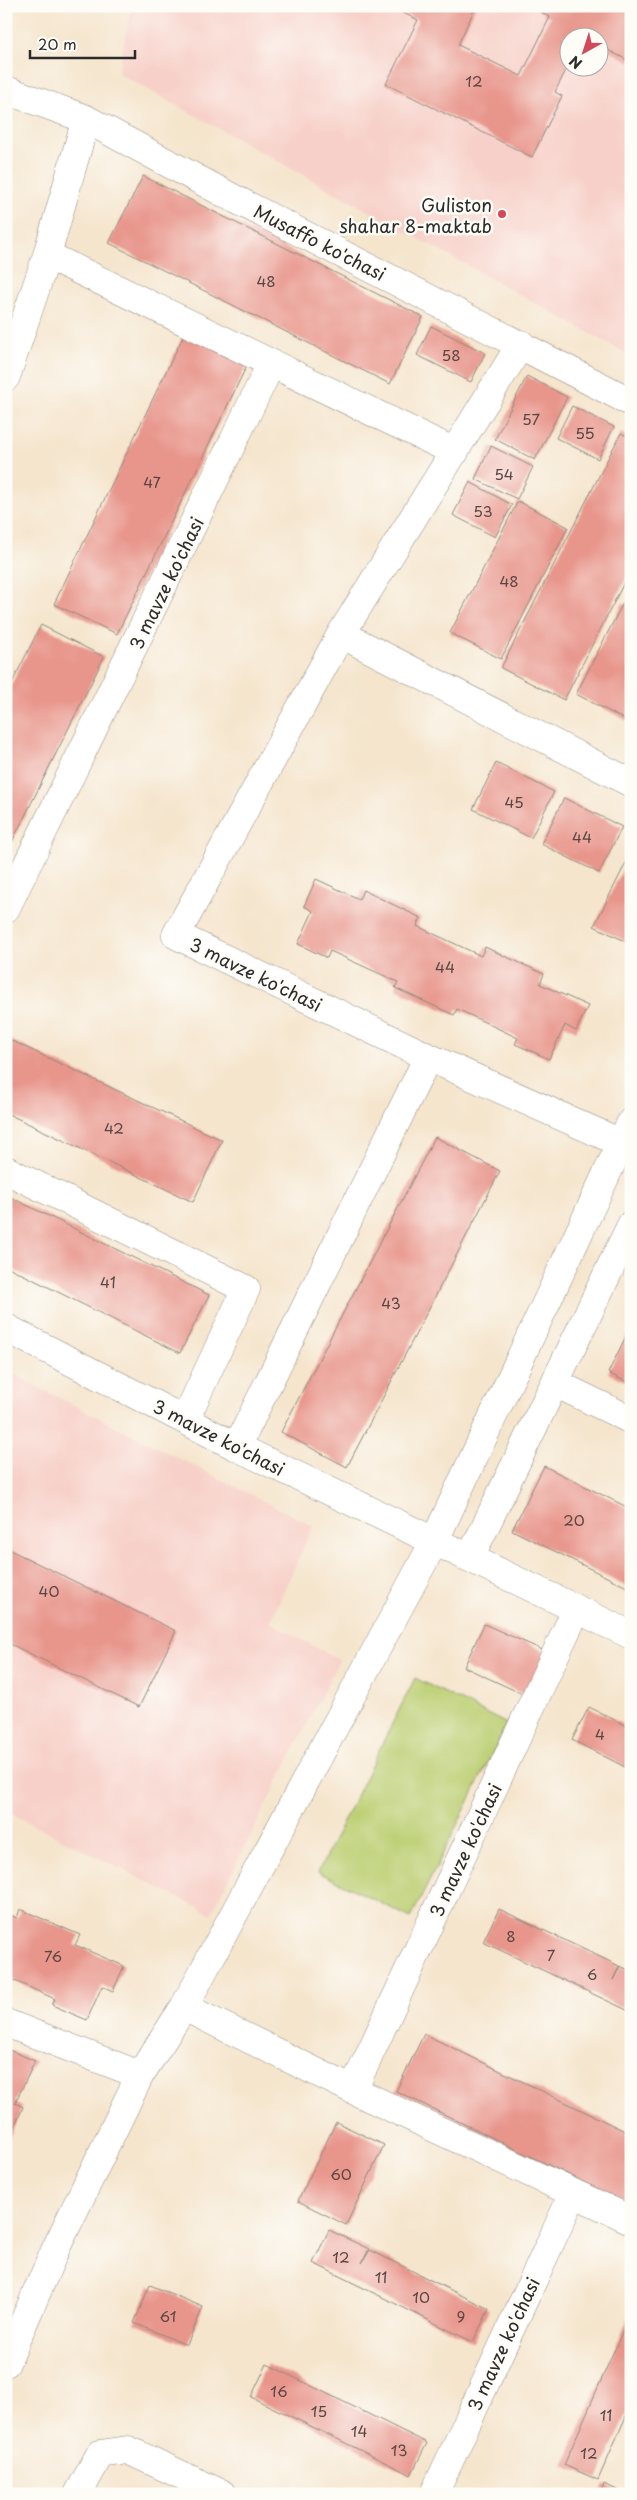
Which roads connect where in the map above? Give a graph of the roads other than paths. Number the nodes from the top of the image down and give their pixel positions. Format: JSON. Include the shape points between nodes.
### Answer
{"nodes":[{"id":1,"x":6,"y":90,"type":"edge"},
{"id":2,"x":86,"y":119,"type":"junction"},
{"id":3,"x":47,"y":255,"type":"junction"},
{"id":4,"x":521,"y":344,"type":"junction"},
{"id":5,"x":271,"y":364,"type":"junction"},
{"id":6,"x":6,"y":376,"type":"edge"},
{"id":7,"x":631,"y":402,"type":"edge"},
{"id":8,"x":455,"y":452,"type":"junction"},
{"id":9,"x":341,"y":634,"type":"junction"},
{"id":10,"x":631,"y":783,"type":"edge"},
{"id":11,"x":6,"y":908,"type":"edge"},
{"id":12,"x":428,"y":1057,"type":"junction"},
{"id":13,"x":626,"y":1132,"type":"edge"},
{"id":14,"x":6,"y":1170,"type":"edge"},
{"id":15,"x":628,"y":1238,"type":"edge"},
{"id":16,"x":6,"y":1328,"type":"edge"},
{"id":17,"x":555,"y":1383,"type":"junction"},
{"id":18,"x":184,"y":1420,"type":"junction"},
{"id":19,"x":631,"y":1420,"type":"edge"},
{"id":20,"x":237,"y":1447,"type":"junction"},
{"id":21,"x":434,"y":1542,"type":"junction"},
{"id":22,"x":470,"y":1558,"type":"junction"},
{"id":23,"x":576,"y":1610,"type":"junction"},
{"id":24,"x":631,"y":1635,"type":"edge"},
{"id":25,"x":184,"y":2007,"type":"junction"},
{"id":26,"x":6,"y":2023,"type":"edge"},
{"id":27,"x":140,"y":2075,"type":"junction"},
{"id":28,"x":353,"y":2090,"type":"junction"},
{"id":29,"x":573,"y":2194,"type":"junction"},
{"id":30,"x":631,"y":2220,"type":"edge"},
{"id":31,"x":6,"y":2363,"type":"edge"},
{"id":32,"x":78,"y":2494,"type":"edge"},
{"id":33,"x":222,"y":2494,"type":"edge"},
{"id":34,"x":434,"y":2494,"type":"edge"}],
"edges":[{"from":1,"to":2,"type":"street","name":"Musaffo ko'chasi"},
{"from":2,"to":3,"type":"street"},
{"from":2,"to":4,"type":"street","name":"Musaffo ko'chasi","via":[[231,197]]},
{"from":3,"to":5,"type":"street"},
{"from":3,"to":6,"type":"street"},
{"from":4,"to":7,"type":"street","name":"Musaffo ko'chasi"},
{"from":4,"to":8,"type":"street","name":"3 mavze ko'chasi"},
{"from":5,"to":8,"type":"street"},
{"from":5,"to":11,"type":"street","name":"3 mavze ko'chasi"},
{"from":8,"to":9,"type":"street","name":"3 mavze ko'chasi"},
{"from":9,"to":10,"type":"street"},
{"from":9,"to":12,"type":"street","name":"3 mavze ko'chasi","via":[[176,935]]},
{"from":12,"to":13,"type":"street","name":"3 mavze ko'chasi"},
{"from":12,"to":20,"type":"street"},
{"from":13,"to":21,"type":"street"},
{"from":14,"to":18,"type":"street","via":[[246,1289]]},
{"from":15,"to":17,"type":"street"},
{"from":16,"to":18,"type":"street","name":"3 mavze ko'chasi"},
{"from":17,"to":19,"type":"street"},
{"from":17,"to":22,"type":"street"},
{"from":18,"to":20,"type":"street","name":"3 mavze ko'chasi"},
{"from":20,"to":21,"type":"street","name":"3 mavze ko'chasi"},
{"from":21,"to":22,"type":"street","name":"3 mavze ko'chasi"},
{"from":21,"to":25,"type":"street"},
{"from":22,"to":23,"type":"street","name":"3 mavze ko'chasi"},
{"from":23,"to":24,"type":"street","name":"3 mavze ko'chasi"},
{"from":23,"to":28,"type":"street","name":"3 mavze ko'chasi"},
{"from":25,"to":27,"type":"street"},
{"from":25,"to":28,"type":"street"},
{"from":26,"to":27,"type":"street"},
{"from":27,"to":31,"type":"street","via":[[56,2248]]},
{"from":28,"to":29,"type":"street"},
{"from":29,"to":30,"type":"street"},
{"from":29,"to":34,"type":"street","name":"3 mavze ko'chasi"},
{"from":32,"to":33,"type":"street","via":[[100,2454],[128,2450]]}]}
